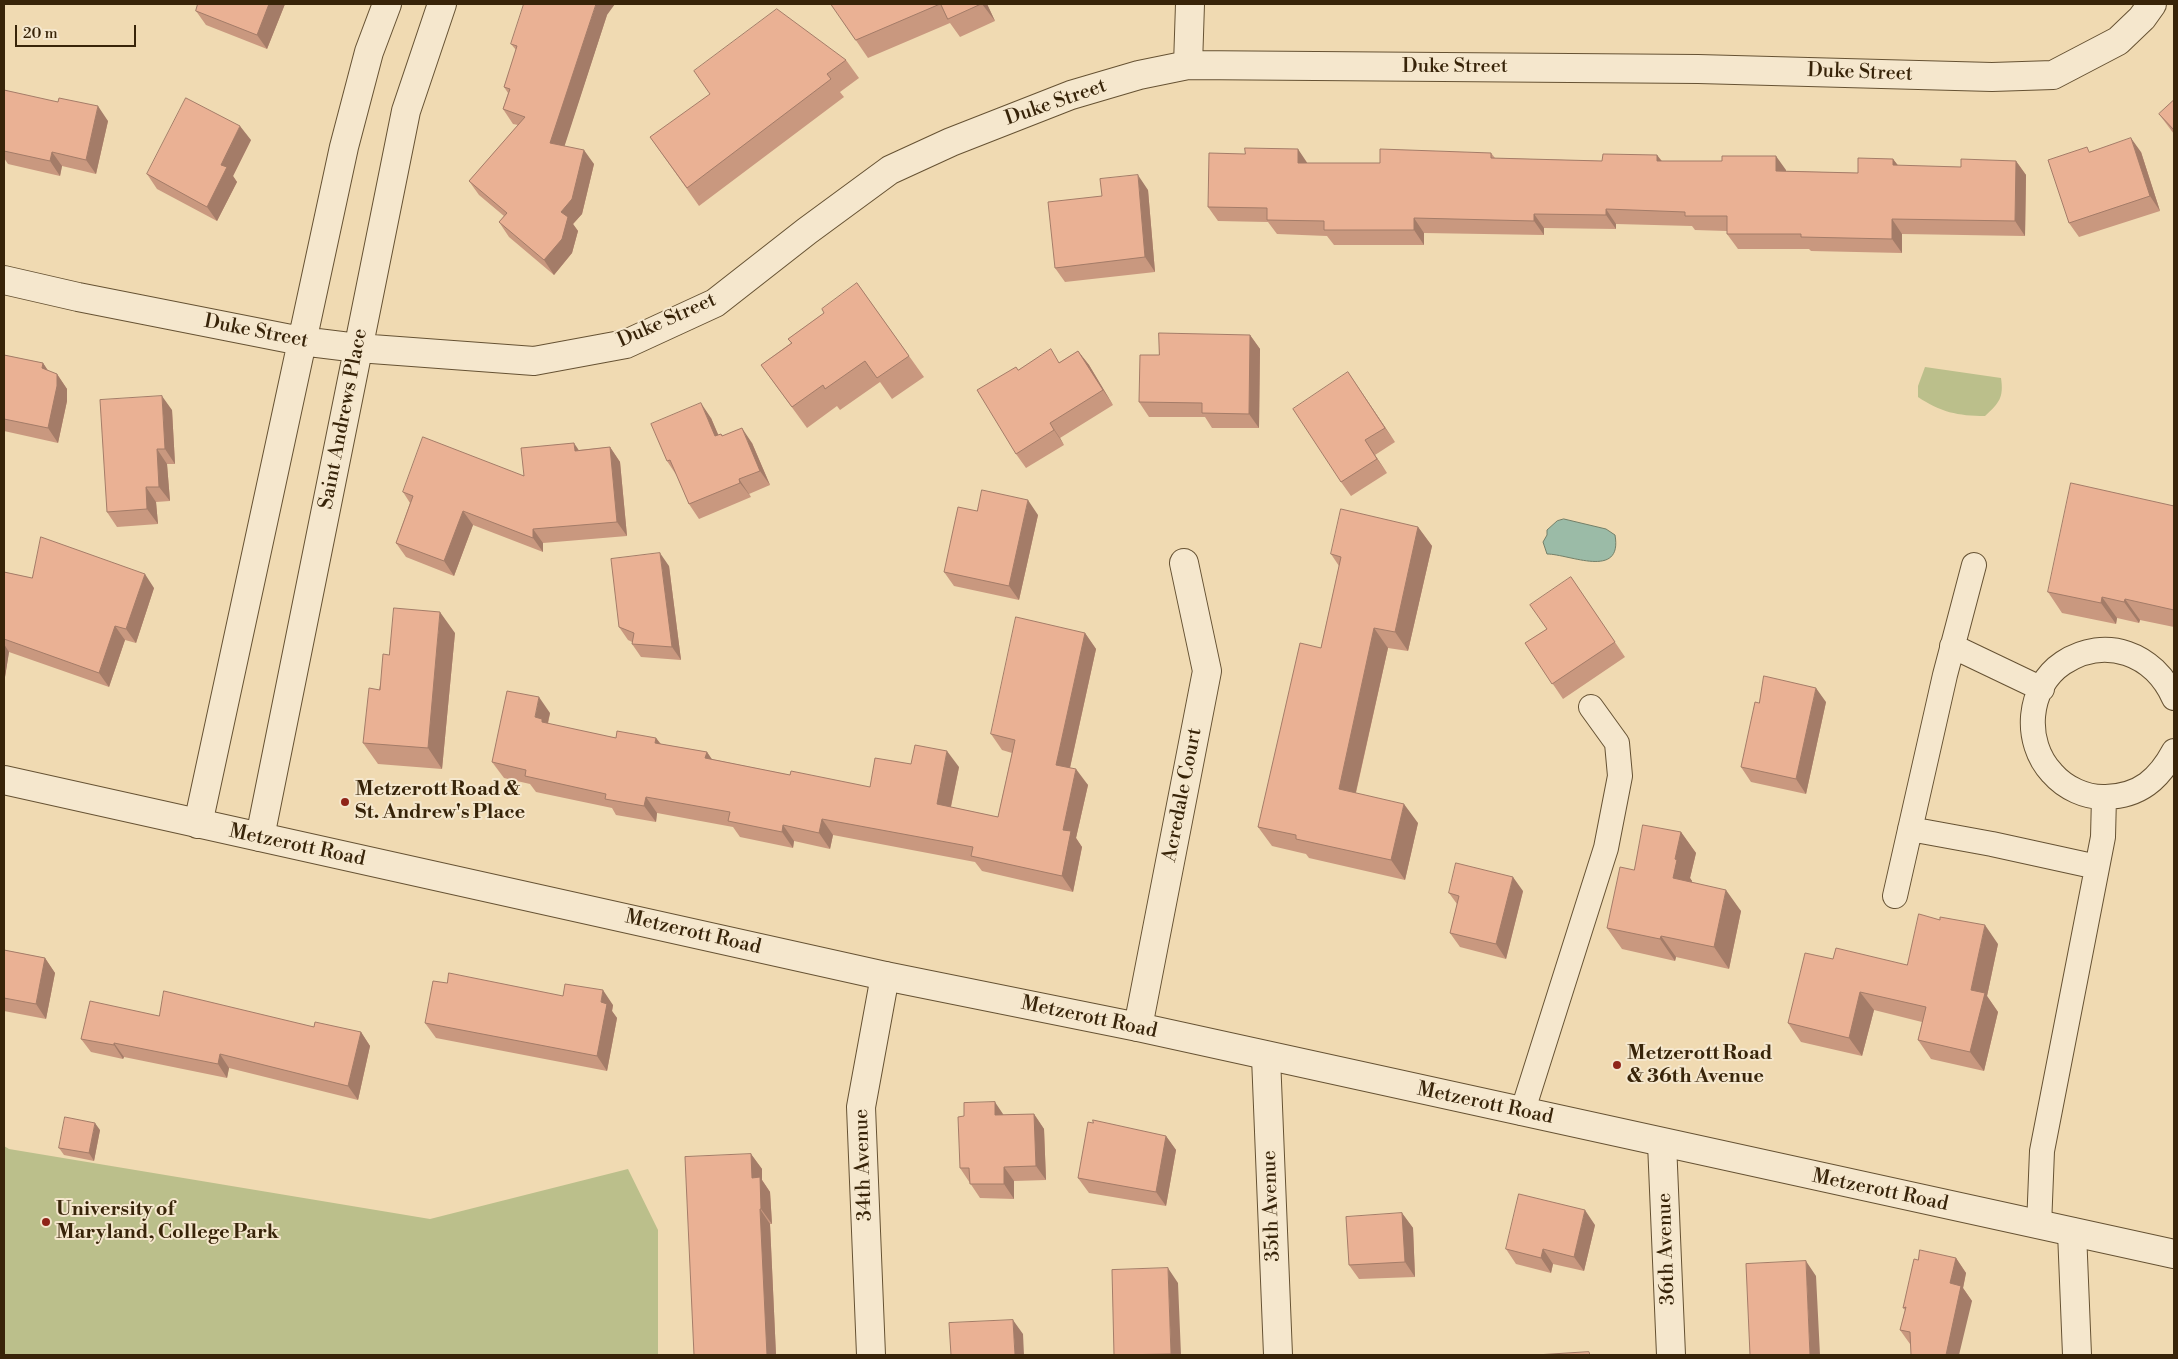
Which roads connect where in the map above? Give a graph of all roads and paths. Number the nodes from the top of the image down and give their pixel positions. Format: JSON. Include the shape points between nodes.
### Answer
{"nodes":[{"id":1,"x":387,"y":4,"type":"edge"},
{"id":2,"x":442,"y":4,"type":"edge"},
{"id":3,"x":1190,"y":4,"type":"edge"},
{"id":4,"x":2152,"y":4,"type":"edge"},
{"id":5,"x":1188,"y":65,"type":"junction"},
{"id":6,"x":4,"y":280,"type":"edge"},
{"id":7,"x":301,"y":341,"type":"junction"},
{"id":8,"x":358,"y":348,"type":"junction"},
{"id":9,"x":1184,"y":564,"type":"dead end"},
{"id":10,"x":1974,"y":565,"type":"dead end"},
{"id":11,"x":1952,"y":646,"type":"junction"},
{"id":12,"x":2042,"y":689,"type":"junction"},
{"id":13,"x":2174,"y":698,"type":"edge"},
{"id":14,"x":1591,"y":707,"type":"dead end"},
{"id":15,"x":2174,"y":751,"type":"edge"},
{"id":16,"x":4,"y":780,"type":"edge"},
{"id":17,"x":2104,"y":797,"type":"junction"},
{"id":18,"x":198,"y":824,"type":"junction"},
{"id":19,"x":1910,"y":829,"type":"junction"},
{"id":20,"x":260,"y":837,"type":"junction"},
{"id":21,"x":2097,"y":868,"type":"junction"},
{"id":22,"x":1895,"y":896,"type":"dead end"},
{"id":23,"x":885,"y":976,"type":"junction"},
{"id":24,"x":1138,"y":1028,"type":"junction"},
{"id":25,"x":1266,"y":1057,"type":"junction"},
{"id":26,"x":1522,"y":1112,"type":"junction"},
{"id":27,"x":1662,"y":1143,"type":"junction"},
{"id":28,"x":2039,"y":1226,"type":"junction"},
{"id":29,"x":2072,"y":1232,"type":"junction"},
{"id":30,"x":2174,"y":1254,"type":"edge"},
{"id":31,"x":871,"y":1355,"type":"edge"},
{"id":32,"x":1278,"y":1355,"type":"edge"},
{"id":33,"x":1671,"y":1355,"type":"edge"},
{"id":34,"x":2077,"y":1355,"type":"edge"}],
"edges":[{"from":1,"to":7,"type":"street","via":[[369,52],[344,147]]},
{"from":2,"to":8,"type":"street","name":"Saint Andrews Place","via":[[406,111]]},
{"from":3,"to":5,"type":"street"},
{"from":4,"to":5,"type":"street","name":"Duke Street","via":[[2118,41],[2053,75],[1992,77],[1698,69]]},
{"from":5,"to":8,"type":"street","name":"Duke Street","via":[[1071,95],[987,127],[890,170],[715,303],[626,344],[534,361]]},
{"from":6,"to":7,"type":"street","name":"Duke Street"},
{"from":7,"to":8,"type":"street","name":"Duke Street"},
{"from":7,"to":18,"type":"street"},
{"from":8,"to":20,"type":"street","name":"Saint Andrews Place"},
{"from":9,"to":24,"type":"street","name":"Acredale Court","via":[[1207,671]]},
{"from":10,"to":11,"type":"lane"},
{"from":11,"to":12,"type":"lane"},
{"from":11,"to":19,"type":"lane"},
{"from":12,"to":13,"type":"lane","via":[[2046,679],[2063,663],[2084,653],[2107,650],[2130,654],[2150,665],[2166,681]]},
{"from":12,"to":17,"type":"lane","via":[[2035,700],[2032,723],[2033,738],[2042,760],[2068,787]]},
{"from":14,"to":26,"type":"lane","via":[[1617,743],[1620,776],[1606,848]]},
{"from":15,"to":17,"type":"lane","via":[[2165,768],[2148,784],[2127,794]]},
{"from":16,"to":18,"type":"street","name":"Metzerott Road"},
{"from":17,"to":21,"type":"lane","via":[[2103,837]]},
{"from":18,"to":20,"type":"street","name":"Metzerott Road"},
{"from":19,"to":21,"type":"lane"},
{"from":19,"to":22,"type":"lane"},
{"from":20,"to":23,"type":"street","name":"Metzerott Road"},
{"from":21,"to":28,"type":"lane","via":[[2042,1151]]},
{"from":23,"to":24,"type":"street","name":"Metzerott Road"},
{"from":23,"to":31,"type":"street","name":"34th Avenue","via":[[861,1107]]},
{"from":24,"to":25,"type":"street","name":"Metzerott Road"},
{"from":25,"to":26,"type":"street","name":"Metzerott Road"},
{"from":25,"to":32,"type":"street","name":"35th Avenue"},
{"from":26,"to":27,"type":"street","name":"Metzerott Road"},
{"from":27,"to":28,"type":"street","name":"Metzerott Road"},
{"from":27,"to":33,"type":"street","name":"36th Avenue"},
{"from":28,"to":29,"type":"street","name":"Metzerott Road"},
{"from":29,"to":30,"type":"street","name":"Metzerott Road"},
{"from":29,"to":34,"type":"street"}]}
